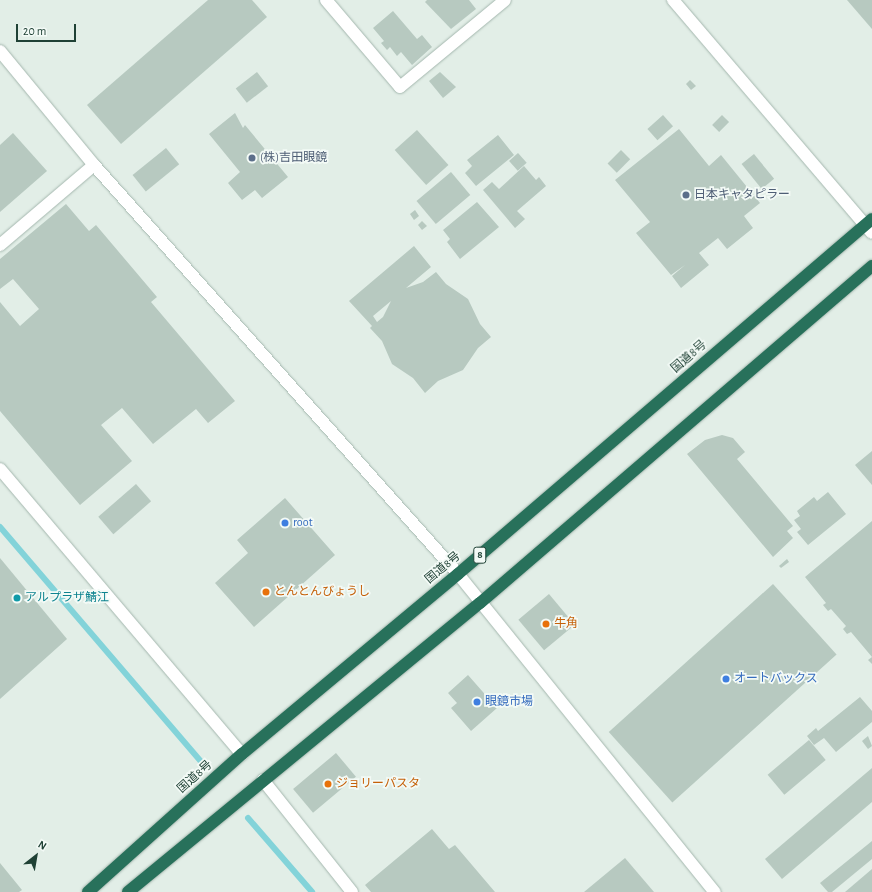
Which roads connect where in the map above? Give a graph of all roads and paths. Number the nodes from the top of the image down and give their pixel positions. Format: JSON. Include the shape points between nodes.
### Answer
{"nodes":[{"id":1,"x":326,"y":0,"type":"edge"},
{"id":2,"x":505,"y":0,"type":"edge"},
{"id":3,"x":673,"y":0,"type":"edge"},
{"id":4,"x":0,"y":51,"type":"edge"},
{"id":5,"x":94,"y":165,"type":"junction"},
{"id":6,"x":870,"y":226,"type":"edge"},
{"id":7,"x":0,"y":245,"type":"edge"},
{"id":8,"x":872,"y":266,"type":"edge"},
{"id":9,"x":0,"y":469,"type":"edge"},
{"id":10,"x":458,"y":574,"type":"junction"},
{"id":11,"x":480,"y":603,"type":"junction"},
{"id":12,"x":242,"y":754,"type":"junction"},
{"id":13,"x":263,"y":780,"type":"junction"},
{"id":14,"x":88,"y":892,"type":"edge"},
{"id":15,"x":128,"y":892,"type":"edge"},
{"id":16,"x":352,"y":892,"type":"edge"},
{"id":17,"x":715,"y":892,"type":"edge"}],
"edges":[{"from":1,"to":2,"type":"street","via":[[400,87]]},
{"from":3,"to":6,"type":"street"},
{"from":4,"to":5,"type":"street"},
{"from":5,"to":7,"type":"street"},
{"from":5,"to":10,"type":"street"},
{"from":6,"to":10,"type":"highway","name":"国道8号","number":"8"},
{"from":8,"to":11,"type":"highway"},
{"from":9,"to":12,"type":"street"},
{"from":10,"to":11,"type":"street"},
{"from":10,"to":12,"type":"highway","name":"国道8号","number":"8"},
{"from":11,"to":13,"type":"highway"},
{"from":11,"to":17,"type":"street"},
{"from":12,"to":14,"type":"highway","name":"国道8号","number":"8"},
{"from":13,"to":15,"type":"highway"},
{"from":13,"to":16,"type":"street"}]}
